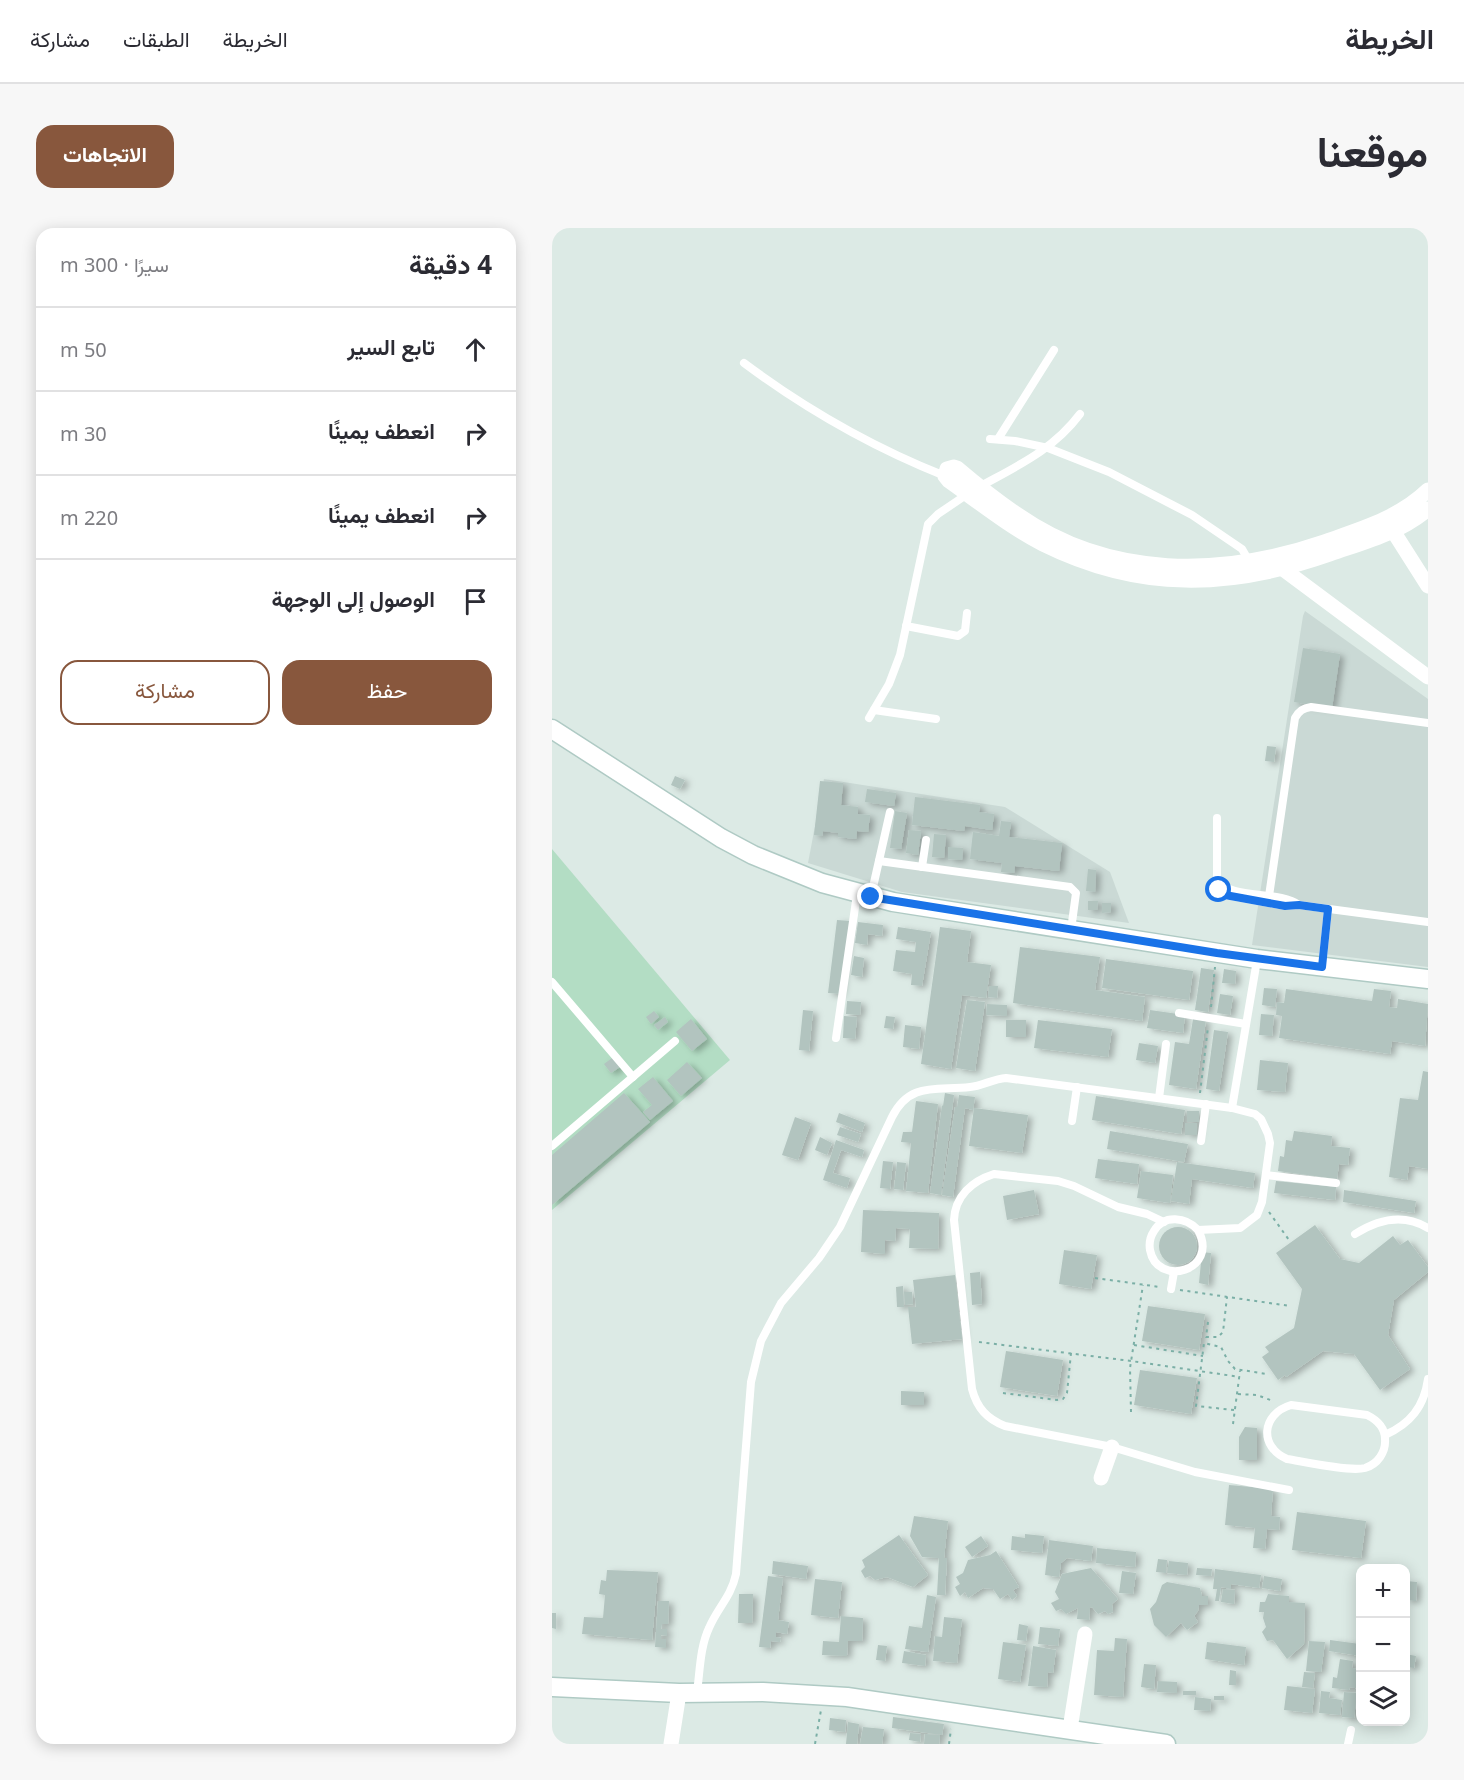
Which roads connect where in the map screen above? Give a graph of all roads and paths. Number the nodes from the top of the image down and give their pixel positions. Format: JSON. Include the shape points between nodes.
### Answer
{"nodes":[{"id":1,"x":1054,"y":350,"type":"dead end"},
{"id":2,"x":744,"y":363,"type":"dead end"},
{"id":3,"x":1080,"y":414,"type":"dead end"},
{"id":4,"x":1048,"y":448,"type":"junction"},
{"id":5,"x":945,"y":476,"type":"joint"},
{"id":6,"x":974,"y":490,"type":"junction"},
{"id":7,"x":1427,"y":493,"type":"edge"},
{"id":8,"x":1428,"y":509,"type":"edge"},
{"id":9,"x":1390,"y":525,"type":"junction"},
{"id":10,"x":1269,"y":558,"type":"junction"},
{"id":11,"x":1249,"y":561,"type":"junction"},
{"id":12,"x":1284,"y":570,"type":"junction"},
{"id":13,"x":1428,"y":586,"type":"edge"},
{"id":14,"x":967,"y":613,"type":"dead end"},
{"id":15,"x":906,"y":626,"type":"junction"},
{"id":16,"x":1428,"y":677,"type":"edge"},
{"id":17,"x":874,"y":710,"type":"junction"},
{"id":18,"x":868,"y":718,"type":"dead end"},
{"id":19,"x":936,"y":720,"type":"dead end"},
{"id":20,"x":1428,"y":723,"type":"edge"},
{"id":21,"x":552,"y":729,"type":"edge"},
{"id":22,"x":890,"y":812,"type":"dead end"},
{"id":23,"x":1217,"y":818,"type":"dead end"},
{"id":24,"x":926,"y":840,"type":"dead end"},
{"id":25,"x":879,"y":861,"type":"junction"},
{"id":26,"x":922,"y":867,"type":"junction"},
{"id":27,"x":1216,"y":878,"type":"junction"},
{"id":28,"x":864,"y":895,"type":"junction"},
{"id":29,"x":1269,"y":896,"type":"junction"},
{"id":30,"x":1299,"y":905,"type":"junction"},
{"id":31,"x":1328,"y":909,"type":"junction"},
{"id":32,"x":1428,"y":922,"type":"edge"},
{"id":33,"x":1071,"y":930,"type":"junction"},
{"id":34,"x":1257,"y":959,"type":"junction"},
{"id":35,"x":1322,"y":967,"type":"junction"},
{"id":36,"x":1428,"y":979,"type":"edge"},
{"id":37,"x":552,"y":982,"type":"edge"},
{"id":38,"x":1179,"y":1013,"type":"dead end"},
{"id":39,"x":1246,"y":1024,"type":"junction"},
{"id":40,"x":836,"y":1038,"type":"dead end"},
{"id":41,"x":675,"y":1041,"type":"dead end"},
{"id":42,"x":1166,"y":1044,"type":"dead end"},
{"id":43,"x":633,"y":1077,"type":"junction"},
{"id":44,"x":1077,"y":1088,"type":"junction"},
{"id":45,"x":1160,"y":1098,"type":"junction"},
{"id":46,"x":1206,"y":1104,"type":"junction"},
{"id":47,"x":1232,"y":1108,"type":"junction"},
{"id":48,"x":1072,"y":1121,"type":"dead end"},
{"id":49,"x":1201,"y":1141,"type":"dead end"},
{"id":50,"x":552,"y":1146,"type":"edge"},
{"id":51,"x":1266,"y":1175,"type":"junction"},
{"id":52,"x":1336,"y":1183,"type":"dead end"},
{"id":53,"x":1263,"y":1202,"type":"junction"},
{"id":54,"x":1164,"y":1222,"type":"junction"},
{"id":55,"x":1428,"y":1228,"type":"edge"},
{"id":56,"x":1198,"y":1230,"type":"junction"},
{"id":57,"x":1355,"y":1234,"type":"dead end"},
{"id":58,"x":1289,"y":1240,"type":"dead end"},
{"id":59,"x":1174,"y":1272,"type":"junction"},
{"id":60,"x":1095,"y":1278,"type":"dead end"},
{"id":61,"x":1143,"y":1285,"type":"junction"},
{"id":62,"x":1171,"y":1289,"type":"junction"},
{"id":63,"x":1227,"y":1297,"type":"junction"},
{"id":64,"x":1290,"y":1306,"type":"dead end"},
{"id":65,"x":1208,"y":1322,"type":"dead end"},
{"id":66,"x":967,"y":1340,"type":"junction"},
{"id":67,"x":1134,"y":1345,"type":"junction"},
{"id":68,"x":1071,"y":1353,"type":"junction"},
{"id":69,"x":1203,"y":1356,"type":"junction"},
{"id":70,"x":1131,"y":1361,"type":"junction"},
{"id":71,"x":1201,"y":1371,"type":"junction"},
{"id":72,"x":1240,"y":1371,"type":"junction"},
{"id":73,"x":1267,"y":1374,"type":"dead end"},
{"id":74,"x":1240,"y":1377,"type":"junction"},
{"id":75,"x":1428,"y":1379,"type":"edge"},
{"id":76,"x":1003,"y":1393,"type":"dead end"},
{"id":77,"x":1238,"y":1394,"type":"junction"},
{"id":78,"x":1284,"y":1407,"type":"junction"},
{"id":79,"x":1233,"y":1410,"type":"junction"},
{"id":80,"x":1131,"y":1412,"type":"dead end"},
{"id":81,"x":1233,"y":1424,"type":"dead end"},
{"id":82,"x":1385,"y":1435,"type":"junction"},
{"id":83,"x":1112,"y":1447,"type":"junction"},
{"id":84,"x":1101,"y":1478,"type":"dead end"},
{"id":85,"x":1289,"y":1490,"type":"dead end"},
{"id":86,"x":1085,"y":1634,"type":"dead end"},
{"id":87,"x":552,"y":1687,"type":"edge"},
{"id":88,"x":697,"y":1692,"type":"junction"},
{"id":89,"x":679,"y":1693,"type":"junction"},
{"id":90,"x":823,"y":1695,"type":"junction"},
{"id":91,"x":1070,"y":1729,"type":"junction"},
{"id":92,"x":1351,"y":1730,"type":"dead end"},
{"id":93,"x":1103,"y":1739,"type":"edge"},
{"id":94,"x":671,"y":1744,"type":"edge"},
{"id":95,"x":815,"y":1744,"type":"edge"},
{"id":96,"x":1166,"y":1744,"type":"edge"},
{"id":97,"x":1348,"y":1744,"type":"edge"}],
"edges":[{"from":1,"to":4,"type":"lane","via":[[994,439]]},
{"from":2,"to":5,"type":"lane","via":[[854,435]]},
{"from":3,"to":4,"type":"lane"},
{"from":4,"to":6,"type":"lane"},
{"from":4,"to":11,"type":"lane","via":[[1168,501],[1238,546]]},
{"from":5,"to":6,"type":"street","via":[[947,469],[954,467]]},
{"from":6,"to":11,"type":"street","via":[[1039,528],[1105,555],[1152,565],[1201,568]]},
{"from":6,"to":12,"type":"street","via":[[1019,531],[1084,561],[1118,571],[1197,581]]},
{"from":6,"to":15,"type":"lane","via":[[928,524]]},
{"from":7,"to":9,"type":"street","via":[[1400,511]]},
{"from":8,"to":9,"type":"street"},
{"from":9,"to":10,"type":"street"},
{"from":9,"to":12,"type":"street"},
{"from":9,"to":13,"type":"street"},
{"from":10,"to":11,"type":"street"},
{"from":10,"to":12,"type":"street"},
{"from":12,"to":16,"type":"street"},
{"from":14,"to":15,"type":"lane","via":[[965,631],[958,636]]},
{"from":15,"to":17,"type":"lane","via":[[895,670]]},
{"from":17,"to":18,"type":"lane"},
{"from":17,"to":19,"type":"lane"},
{"from":20,"to":29,"type":"lane","via":[[1311,707],[1298,714]]},
{"from":21,"to":28,"type":"street","via":[[737,846],[787,870]]},
{"from":22,"to":25,"type":"lane"},
{"from":23,"to":27,"type":"lane"},
{"from":24,"to":26,"type":"lane"},
{"from":25,"to":26,"type":"lane"},
{"from":25,"to":28,"type":"lane"},
{"from":26,"to":33,"type":"lane","via":[[1073,888],[1076,897]]},
{"from":27,"to":29,"type":"lane","via":[[1227,889]]},
{"from":27,"to":30,"type":"lane","via":[[1225,895]]},
{"from":28,"to":33,"type":"street"},
{"from":28,"to":40,"type":"lane"},
{"from":29,"to":30,"type":"lane","via":[[1287,898]]},
{"from":30,"to":31,"type":"lane"},
{"from":31,"to":32,"type":"lane"},
{"from":31,"to":35,"type":"lane"},
{"from":33,"to":34,"type":"street"},
{"from":34,"to":35,"type":"street"},
{"from":34,"to":39,"type":"lane"},
{"from":35,"to":36,"type":"street"},
{"from":37,"to":43,"type":"lane"},
{"from":38,"to":39,"type":"lane"},
{"from":39,"to":47,"type":"lane"},
{"from":41,"to":43,"type":"lane"},
{"from":42,"to":45,"type":"lane"},
{"from":43,"to":50,"type":"lane"},
{"from":44,"to":45,"type":"lane"},
{"from":44,"to":48,"type":"lane"},
{"from":44,"to":88,"type":"lane","via":[[999,1079],[973,1087],[923,1090],[908,1097],[896,1110],[840,1227],[781,1304],[761,1341],[751,1382],[736,1574],[731,1593],[705,1636]]},
{"from":45,"to":46,"type":"lane"},
{"from":46,"to":47,"type":"lane"},
{"from":46,"to":49,"type":"lane"},
{"from":47,"to":51,"type":"lane","via":[[1255,1114],[1265,1126],[1270,1143]]},
{"from":51,"to":52,"type":"lane"},
{"from":51,"to":53,"type":"lane"},
{"from":53,"to":56,"type":"lane","via":[[1257,1215],[1240,1228]]},
{"from":53,"to":58,"type":"path"},
{"from":54,"to":56,"type":"lane","via":[[1179,1219]]},
{"from":54,"to":59,"type":"lane","via":[[1153,1232],[1150,1246],[1155,1261]]},
{"from":54,"to":66,"type":"lane","via":[[1058,1181],[1004,1174],[976,1181],[962,1194],[954,1212]]},
{"from":55,"to":57,"type":"lane","via":[[1411,1221],[1387,1220]]},
{"from":56,"to":59,"type":"lane","via":[[1203,1244],[1199,1258],[1189,1269]]},
{"from":59,"to":62,"type":"lane"},
{"from":60,"to":61,"type":"path"},
{"from":61,"to":62,"type":"path"},
{"from":61,"to":67,"type":"path"},
{"from":62,"to":63,"type":"path"},
{"from":63,"to":64,"type":"path"},
{"from":63,"to":65,"type":"path","via":[[1223,1332],[1218,1337],[1206,1337]]},
{"from":66,"to":68,"type":"path"},
{"from":66,"to":83,"type":"lane","via":[[974,1397],[989,1418],[1005,1426]]},
{"from":67,"to":69,"type":"path"},
{"from":67,"to":70,"type":"path"},
{"from":68,"to":70,"type":"path"},
{"from":68,"to":76,"type":"path","via":[[1063,1399]]},
{"from":69,"to":71,"type":"path"},
{"from":69,"to":72,"type":"path","via":[[1204,1343],[1219,1345],[1231,1365]]},
{"from":70,"to":71,"type":"path"},
{"from":70,"to":80,"type":"path"},
{"from":71,"to":74,"type":"path"},
{"from":71,"to":79,"type":"path","via":[[1196,1406]]},
{"from":72,"to":73,"type":"path"},
{"from":72,"to":74,"type":"path"},
{"from":74,"to":77,"type":"path"},
{"from":75,"to":82,"type":"lane","via":[[1424,1400],[1414,1415]]},
{"from":77,"to":78,"type":"path","via":[[1257,1395]]},
{"from":77,"to":79,"type":"path"},
{"from":78,"to":82,"type":"lane","via":[[1367,1415],[1378,1422]]},
{"from":78,"to":82,"type":"lane","via":[[1272,1417],[1268,1438],[1274,1451],[1287,1459],[1365,1468],[1381,1455]]},
{"from":79,"to":81,"type":"path"},
{"from":83,"to":84,"type":"street"},
{"from":83,"to":85,"type":"lane","via":[[1195,1472]]},
{"from":86,"to":91,"type":"street"},
{"from":87,"to":89,"type":"street"},
{"from":88,"to":89,"type":"street"},
{"from":88,"to":90,"type":"street"},
{"from":89,"to":94,"type":"street"},
{"from":90,"to":91,"type":"street"},
{"from":90,"to":95,"type":"path"},
{"from":91,"to":93,"type":"street"},
{"from":92,"to":97,"type":"lane"},
{"from":93,"to":96,"type":"street"}]}
